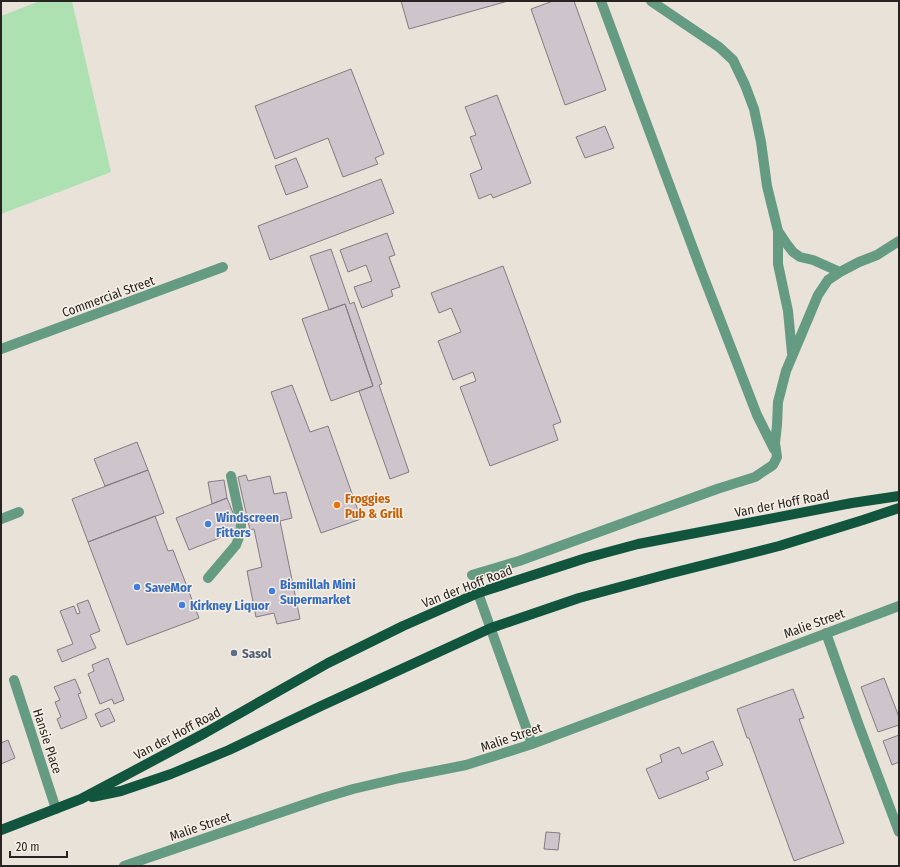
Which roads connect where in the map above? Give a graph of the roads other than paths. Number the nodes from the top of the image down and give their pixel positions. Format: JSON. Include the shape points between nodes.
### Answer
{"nodes":[{"id":1,"x":601,"y":1,"type":"edge"},
{"id":2,"x":651,"y":1,"type":"edge"},
{"id":3,"x":778,"y":231,"type":"junction"},
{"id":4,"x":899,"y":241,"type":"edge"},
{"id":5,"x":223,"y":267,"type":"dead end"},
{"id":6,"x":840,"y":272,"type":"junction"},
{"id":7,"x":1,"y":349,"type":"edge"},
{"id":8,"x":792,"y":355,"type":"junction"},
{"id":9,"x":777,"y":457,"type":"junction"},
{"id":10,"x":231,"y":476,"type":"dead end"},
{"id":11,"x":899,"y":496,"type":"edge"},
{"id":12,"x":899,"y":508,"type":"edge"},
{"id":13,"x":19,"y":512,"type":"dead end"},
{"id":14,"x":1,"y":519,"type":"edge"},
{"id":15,"x":472,"y":575,"type":"dead end"},
{"id":16,"x":208,"y":578,"type":"dead end"},
{"id":17,"x":478,"y":593,"type":"junction"},
{"id":18,"x":899,"y":606,"type":"edge"},
{"id":19,"x":491,"y":628,"type":"junction"},
{"id":20,"x":826,"y":633,"type":"junction"},
{"id":21,"x":14,"y":680,"type":"dead end"},
{"id":22,"x":532,"y":744,"type":"junction"},
{"id":23,"x":81,"y":799,"type":"junction"},
{"id":24,"x":56,"y":809,"type":"junction"},
{"id":25,"x":1,"y":830,"type":"edge"},
{"id":26,"x":899,"y":832,"type":"edge"},
{"id":27,"x":124,"y":866,"type":"edge"}],
"edges":[{"from":1,"to":9,"type":"street","via":[[754,408]]},
{"from":2,"to":3,"type":"street","via":[[719,47],[733,60],[754,110],[766,186]]},
{"from":3,"to":6,"type":"street","via":[[800,257]]},
{"from":3,"to":8,"type":"street","via":[[778,264],[788,311]]},
{"from":4,"to":6,"type":"street","via":[[877,255]]},
{"from":5,"to":7,"type":"street","name":"Commercial Street"},
{"from":6,"to":8,"type":"street","via":[[828,280],[818,295]]},
{"from":8,"to":9,"type":"street","via":[[778,402],[775,443]]},
{"from":9,"to":15,"type":"street","via":[[773,465],[755,477],[520,561]]},
{"from":10,"to":16,"type":"street","via":[[242,532],[236,545]]},
{"from":11,"to":17,"type":"main road","name":"Van der Hoff Road","via":[[638,544]]},
{"from":12,"to":19,"type":"main road","name":"Van der Hoff Road","via":[[778,546],[579,598]]},
{"from":13,"to":14,"type":"street"},
{"from":17,"to":19,"type":"street"},
{"from":17,"to":23,"type":"main road","name":"Van der Hoff Road","via":[[335,660]]},
{"from":18,"to":20,"type":"street","name":"Malie Street"},
{"from":19,"to":22,"type":"street"},
{"from":19,"to":23,"type":"main road","name":"Van der Hoff Road","via":[[230,750],[121,791]]},
{"from":20,"to":22,"type":"street","name":"Malie Street"},
{"from":20,"to":26,"type":"street"},
{"from":21,"to":24,"type":"street","name":"Hansie Place"},
{"from":22,"to":27,"type":"street","name":"Malie Street","via":[[466,765],[353,789]]},
{"from":23,"to":24,"type":"main road","name":"Van der Hoff Road"},
{"from":24,"to":25,"type":"main road","name":"Van der Hoff Road"}]}
